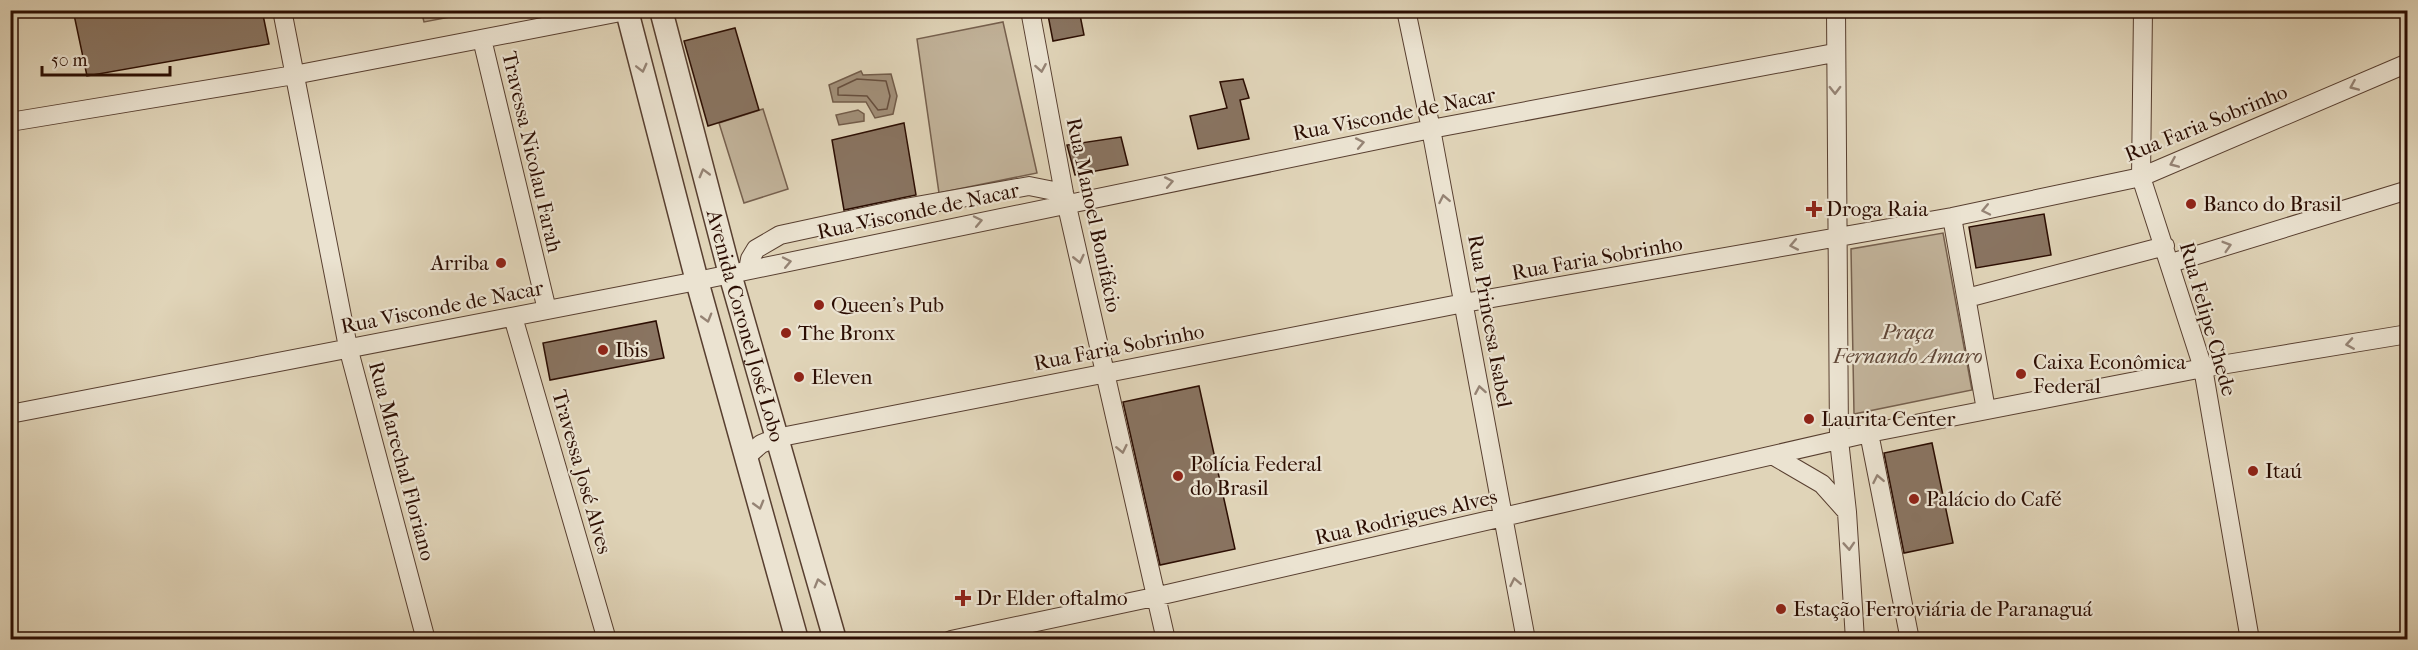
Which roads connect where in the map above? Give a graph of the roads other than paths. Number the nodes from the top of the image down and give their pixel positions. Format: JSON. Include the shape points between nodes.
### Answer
{"nodes":[{"id":1,"x":282,"y":10,"type":"edge"},
{"id":2,"x":661,"y":10,"type":"edge"},
{"id":3,"x":1030,"y":10,"type":"edge"},
{"id":4,"x":1406,"y":10,"type":"edge"},
{"id":5,"x":1836,"y":10,"type":"edge"},
{"id":6,"x":2143,"y":10,"type":"edge"},
{"id":7,"x":629,"y":11,"type":"edge"},
{"id":8,"x":482,"y":39,"type":"junction"},
{"id":9,"x":1834,"y":52,"type":"junction"},
{"id":10,"x":2408,"y":63,"type":"edge"},
{"id":11,"x":294,"y":75,"type":"junction"},
{"id":12,"x":10,"y":122,"type":"edge"},
{"id":13,"x":1431,"y":129,"type":"junction"},
{"id":14,"x":2141,"y":177,"type":"junction"},
{"id":15,"x":2408,"y":190,"type":"edge"},
{"id":16,"x":1065,"y":198,"type":"junction"},
{"id":17,"x":1952,"y":217,"type":"junction"},
{"id":18,"x":1838,"y":236,"type":"junction"},
{"id":19,"x":2165,"y":246,"type":"junction"},
{"id":20,"x":2171,"y":263,"type":"junction"},
{"id":21,"x":739,"y":272,"type":"junction"},
{"id":22,"x":697,"y":281,"type":"junction"},
{"id":23,"x":1967,"y":298,"type":"junction"},
{"id":24,"x":1464,"y":303,"type":"junction"},
{"id":25,"x":547,"y":310,"type":"junction"},
{"id":26,"x":513,"y":317,"type":"junction"},
{"id":27,"x":2408,"y":334,"type":"edge"},
{"id":28,"x":348,"y":347,"type":"junction"},
{"id":29,"x":2203,"y":368,"type":"junction"},
{"id":30,"x":1105,"y":372,"type":"junction"},
{"id":31,"x":1986,"y":410,"type":"junction"},
{"id":32,"x":10,"y":414,"type":"edge"},
{"id":33,"x":1869,"y":433,"type":"junction"},
{"id":34,"x":776,"y":438,"type":"junction"},
{"id":35,"x":1839,"y":440,"type":"junction"},
{"id":36,"x":1774,"y":456,"type":"junction"},
{"id":37,"x":746,"y":457,"type":"junction"},
{"id":38,"x":1847,"y":512,"type":"junction"},
{"id":39,"x":1503,"y":519,"type":"junction"},
{"id":40,"x":1154,"y":597,"type":"junction"},
{"id":41,"x":426,"y":639,"type":"edge"},
{"id":42,"x":608,"y":639,"type":"edge"},
{"id":43,"x":797,"y":639,"type":"edge"},
{"id":44,"x":835,"y":639,"type":"edge"},
{"id":45,"x":951,"y":639,"type":"edge"},
{"id":46,"x":1166,"y":639,"type":"edge"},
{"id":47,"x":1526,"y":639,"type":"edge"},
{"id":48,"x":1855,"y":639,"type":"edge"},
{"id":49,"x":1910,"y":639,"type":"edge"},
{"id":50,"x":2250,"y":639,"type":"edge"}],
"edges":[{"from":1,"to":11,"type":"street","name":"Rua Marechal Floriano"},
{"from":21,"to":2,"type":"street","name":"Avenida Coronel José Lobo","one_way":true},
{"from":3,"to":16,"type":"street","name":"Rua Manoel Bonifácio","one_way":true},
{"from":4,"to":13,"type":"street","name":"Rua Princesa Isabel"},
{"from":5,"to":9,"type":"street"},
{"from":6,"to":14,"type":"street","name":"Rua Felipe Chede"},
{"from":7,"to":8,"type":"street"},
{"from":7,"to":22,"type":"street","name":"Avenida Coronel José Lobo","one_way":true},
{"from":8,"to":11,"type":"street"},
{"from":8,"to":25,"type":"street","name":"Travessa Nicolau Farah"},
{"from":9,"to":13,"type":"street","name":"Rua Visconde de Nacar"},
{"from":9,"to":18,"type":"street","one_way":true},
{"from":10,"to":14,"type":"street","name":"Rua Faria Sobrinho","one_way":true},
{"from":11,"to":12,"type":"street"},
{"from":11,"to":28,"type":"street","name":"Rua Marechal Floriano"},
{"from":16,"to":13,"type":"street","name":"Rua Visconde de Nacar","one_way":true},
{"from":24,"to":13,"type":"street","name":"Rua Princesa Isabel","one_way":true},
{"from":14,"to":17,"type":"street","name":"Rua Faria Sobrinho","one_way":true},
{"from":14,"to":19,"type":"street","name":"Rua Felipe Chede"},
{"from":20,"to":15,"type":"street","one_way":true},
{"from":21,"to":16,"type":"street","name":"Rua Visconde de Nacar","one_way":true},
{"from":16,"to":21,"type":"street","via":[[1029,186],[780,235],[756,249]]},
{"from":16,"to":30,"type":"street","name":"Rua Manoel Bonifácio","one_way":true},
{"from":17,"to":18,"type":"street","name":"Rua Faria Sobrinho"},
{"from":17,"to":23,"type":"street"},
{"from":18,"to":24,"type":"street","name":"Rua Faria Sobrinho","one_way":true},
{"from":18,"to":35,"type":"street"},
{"from":19,"to":20,"type":"street","name":"Rua Felipe Chede"},
{"from":19,"to":23,"type":"street"},
{"from":20,"to":29,"type":"street","name":"Rua Felipe Chede"},
{"from":21,"to":22,"type":"street","name":"Rua Visconde de Nacar"},
{"from":21,"to":34,"type":"street","name":"Avenida Coronel José Lobo"},
{"from":22,"to":25,"type":"street","name":"Rua Visconde de Nacar"},
{"from":22,"to":37,"type":"street","name":"Avenida Coronel José Lobo","one_way":true},
{"from":23,"to":31,"type":"street"},
{"from":24,"to":30,"type":"street","name":"Rua Faria Sobrinho"},
{"from":39,"to":24,"type":"street","name":"Rua Princesa Isabel","one_way":true},
{"from":25,"to":26,"type":"street","name":"Rua Visconde de Nacar"},
{"from":26,"to":28,"type":"street","name":"Rua Visconde de Nacar"},
{"from":26,"to":42,"type":"street","name":"Travessa José Alves"},
{"from":27,"to":29,"type":"street","name":"Rua Rodrigues Alves","one_way":true},
{"from":28,"to":32,"type":"street","name":"Rua Visconde de Nacar"},
{"from":28,"to":41,"type":"street","name":"Rua Marechal Floriano"},
{"from":29,"to":31,"type":"street","name":"Rua Rodrigues Alves"},
{"from":29,"to":50,"type":"street","name":"Rua Felipe Chede"},
{"from":30,"to":34,"type":"street","name":"Rua Faria Sobrinho"},
{"from":30,"to":40,"type":"street","name":"Rua Manoel Bonifácio","one_way":true},
{"from":31,"to":33,"type":"street","name":"Rua Rodrigues Alves"},
{"from":33,"to":35,"type":"street","name":"Rua Rodrigues Alves"},
{"from":49,"to":33,"type":"street","one_way":true},
{"from":34,"to":37,"type":"street","name":"Rua Faria Sobrinho"},
{"from":44,"to":34,"type":"street","name":"Avenida Coronel José Lobo","one_way":true},
{"from":35,"to":36,"type":"street","name":"Rua Rodrigues Alves"},
{"from":35,"to":38,"type":"street"},
{"from":36,"to":38,"type":"street","via":[[1822,484]]},
{"from":36,"to":39,"type":"street","name":"Rua Rodrigues Alves"},
{"from":37,"to":43,"type":"street","name":"Avenida Coronel José Lobo","one_way":true},
{"from":38,"to":48,"type":"street","one_way":true},
{"from":39,"to":40,"type":"street","name":"Rua Rodrigues Alves"},
{"from":47,"to":39,"type":"street","name":"Rua Princesa Isabel","one_way":true},
{"from":40,"to":45,"type":"street","name":"Rua Rodrigues Alves"},
{"from":40,"to":46,"type":"street","name":"Rua Manoel Bonifácio"}]}
